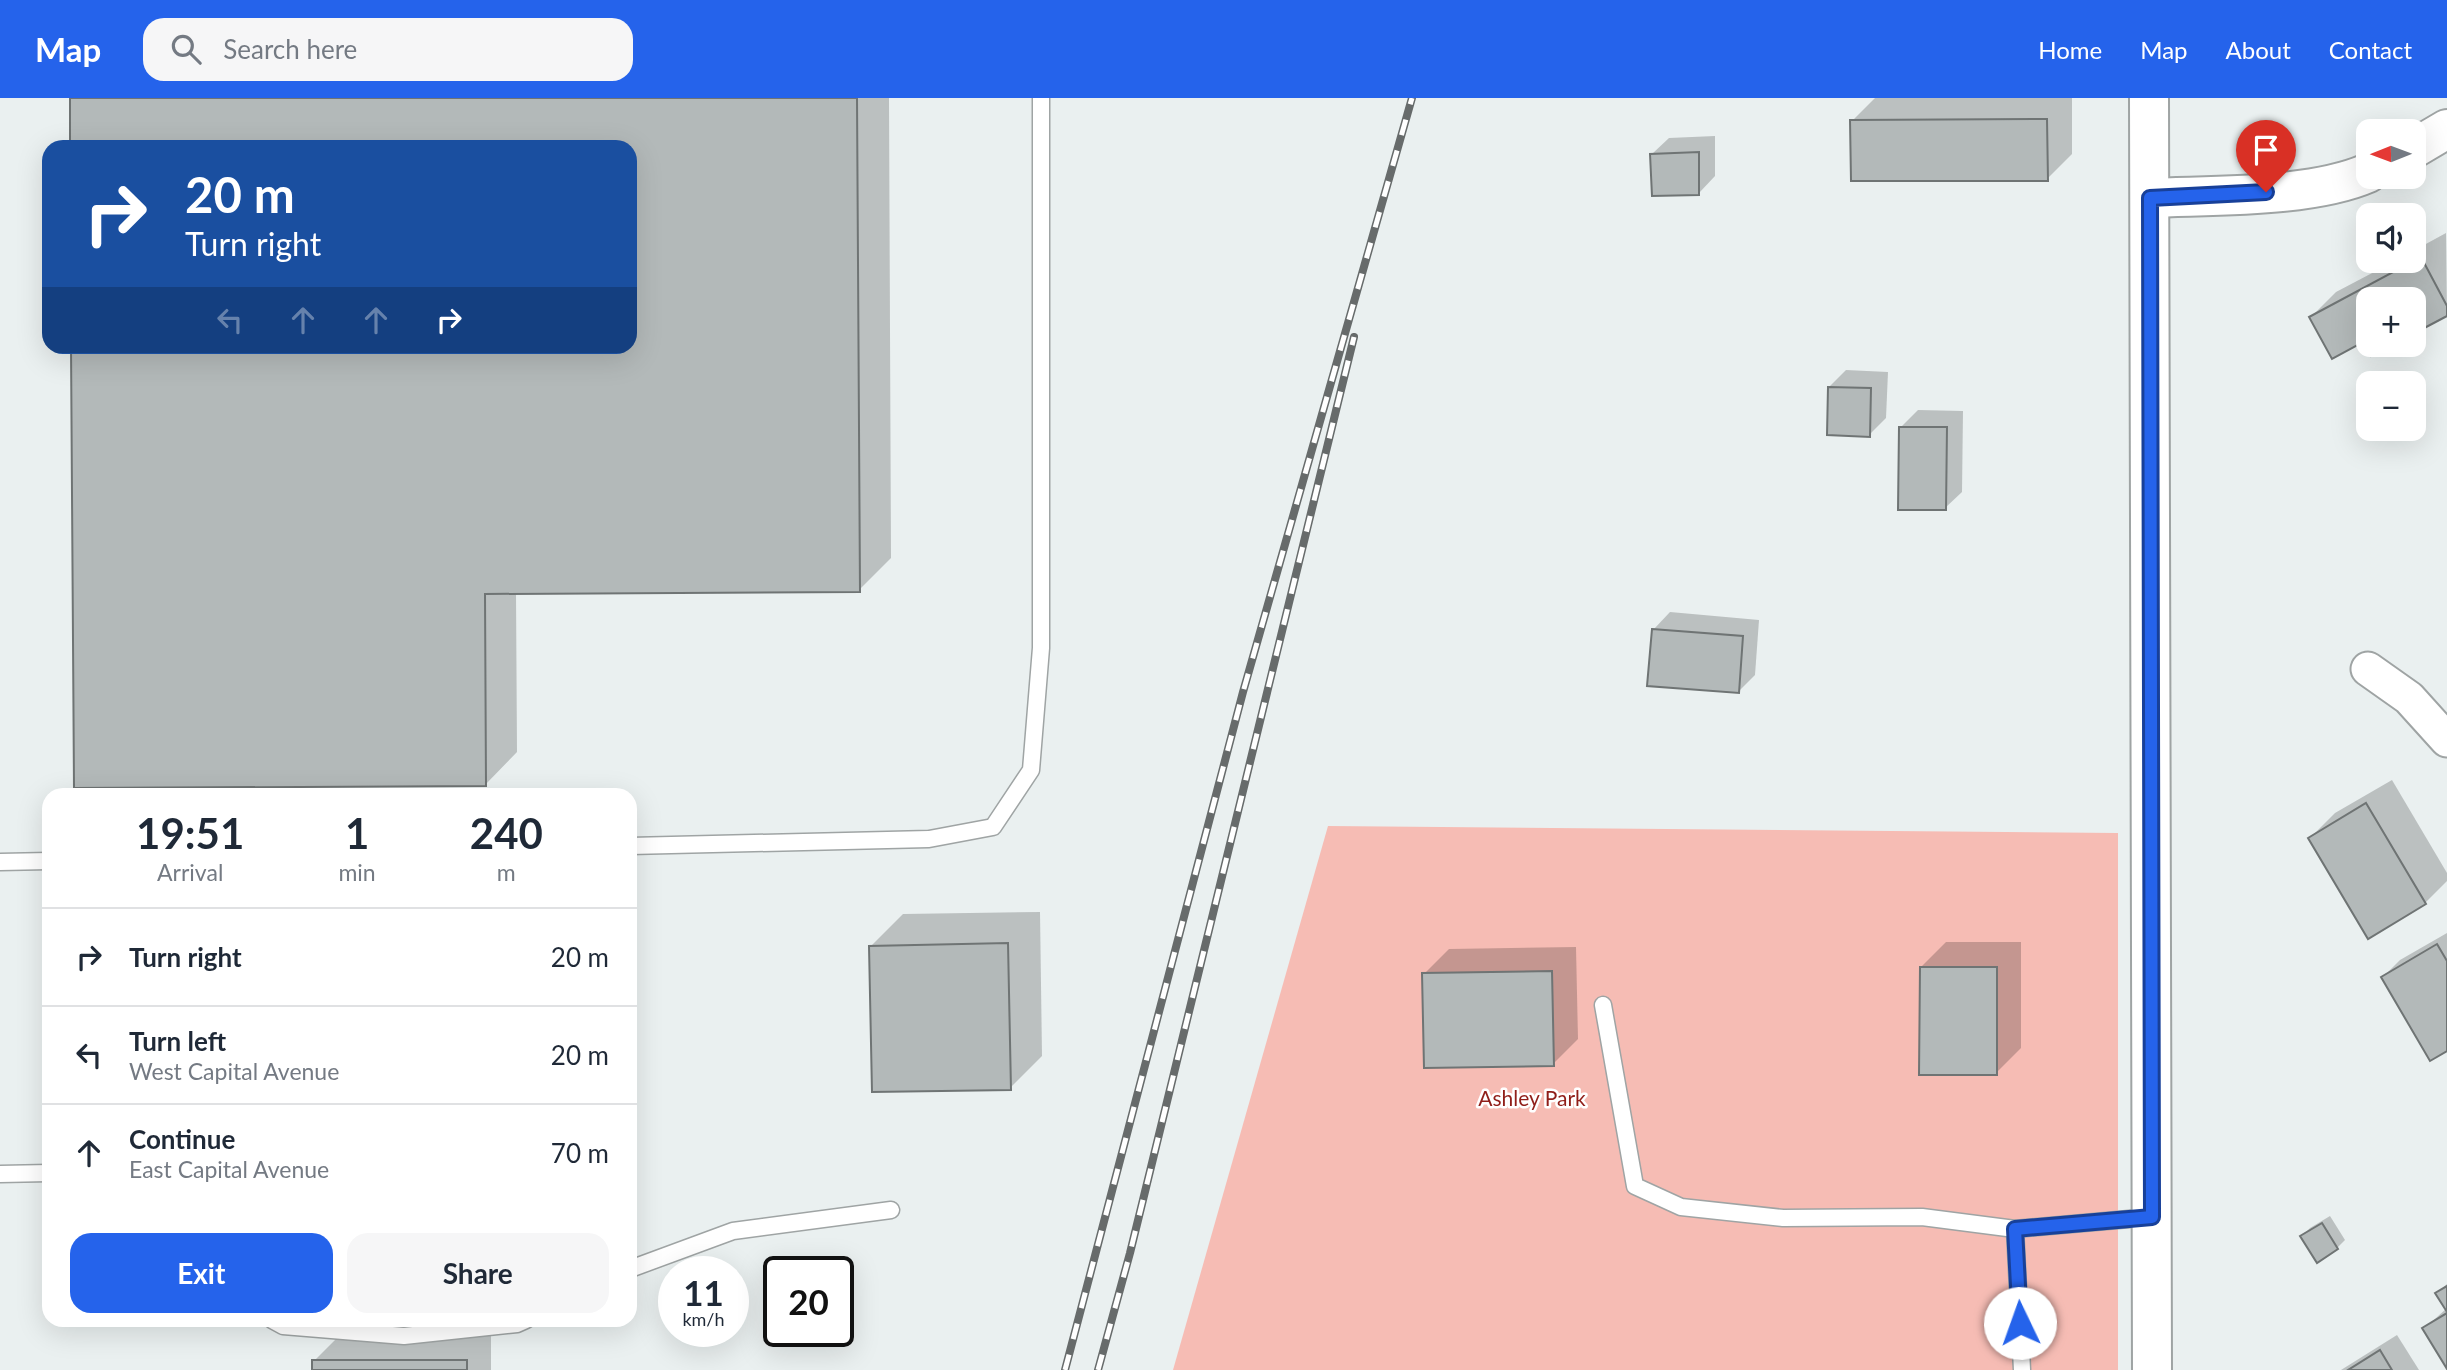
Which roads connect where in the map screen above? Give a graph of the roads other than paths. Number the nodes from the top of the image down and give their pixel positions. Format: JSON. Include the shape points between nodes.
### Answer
{"nodes":[{"id":1,"x":1041,"y":98,"type":"edge"},
{"id":2,"x":2149,"y":98,"type":"edge"},
{"id":3,"x":2447,"y":129,"type":"edge"},
{"id":4,"x":2426,"y":141,"type":"edge"},
{"id":5,"x":2356,"y":176,"type":"edge"},
{"id":6,"x":2150,"y":198,"type":"junction"},
{"id":7,"x":2368,"y":669,"type":"dead end"},
{"id":8,"x":2447,"y":740,"type":"edge"},
{"id":9,"x":637,"y":846,"type":"edge"},
{"id":10,"x":42,"y":861,"type":"edge"},
{"id":11,"x":0,"y":862,"type":"edge"},
{"id":12,"x":1603,"y":1005,"type":"dead end"},
{"id":13,"x":42,"y":1173,"type":"edge"},
{"id":14,"x":0,"y":1174,"type":"edge"},
{"id":15,"x":891,"y":1210,"type":"dead end"},
{"id":16,"x":2152,"y":1217,"type":"junction"},
{"id":17,"x":2015,"y":1229,"type":"junction"},
{"id":18,"x":637,"y":1266,"type":"edge"},
{"id":19,"x":295,"y":1327,"type":"edge"},
{"id":20,"x":489,"y":1327,"type":"edge"},
{"id":21,"x":2022,"y":1370,"type":"edge"},
{"id":22,"x":2152,"y":1370,"type":"edge"}],
"edges":[{"from":1,"to":9,"type":"lane","via":[[1041,648],[1031,770],[993,827],[929,839]]},
{"from":2,"to":6,"type":"main road"},
{"from":3,"to":4,"type":"main road"},
{"from":5,"to":6,"type":"main road","via":[[2320,187]]},
{"from":6,"to":16,"type":"main road"},
{"from":7,"to":8,"type":"street","via":[[2409,698]]},
{"from":10,"to":11,"type":"lane"},
{"from":12,"to":17,"type":"lane","via":[[1635,1186],[1681,1207],[1770,1217],[1922,1217]]},
{"from":13,"to":14,"type":"lane"},
{"from":15,"to":18,"type":"lane","via":[[733,1231]]},
{"from":16,"to":17,"type":"lane"},
{"from":16,"to":22,"type":"main road"},
{"from":17,"to":21,"type":"lane"},
{"from":19,"to":20,"type":"lane","via":[[404,1336]]}]}
